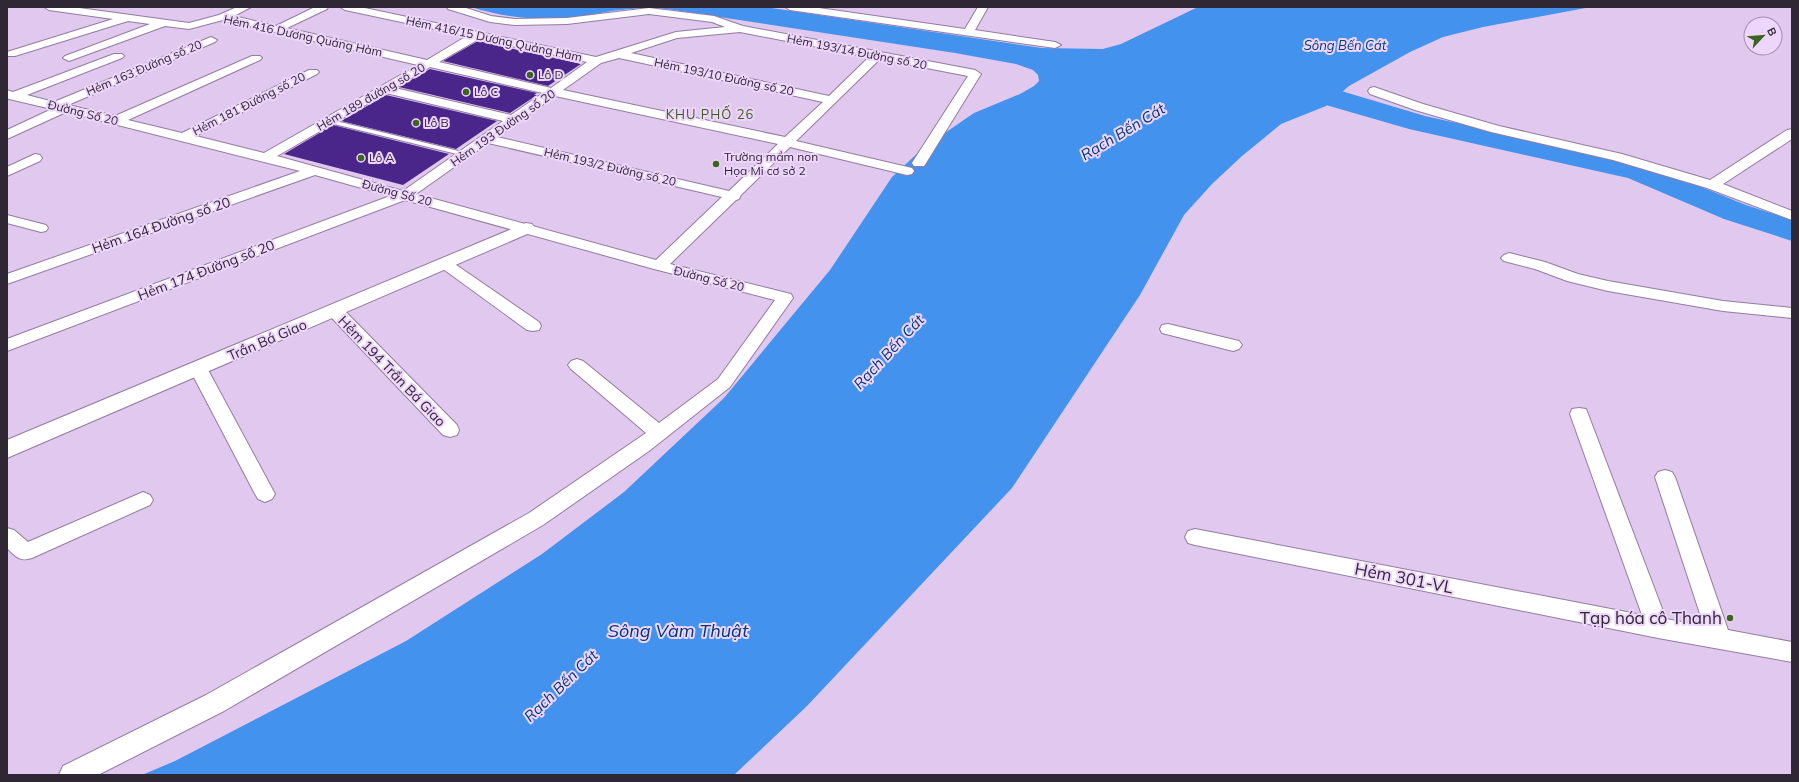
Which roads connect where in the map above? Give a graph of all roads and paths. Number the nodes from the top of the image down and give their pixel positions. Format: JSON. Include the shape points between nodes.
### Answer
{"nodes":[{"id":1,"x":49,"y":7,"type":"edge"},
{"id":2,"x":246,"y":7,"type":"edge"},
{"id":3,"x":323,"y":7,"type":"edge"},
{"id":4,"x":345,"y":7,"type":"edge"},
{"id":5,"x":452,"y":7,"type":"edge"},
{"id":6,"x":790,"y":7,"type":"edge"},
{"id":7,"x":983,"y":7,"type":"edge"},
{"id":8,"x":129,"y":12,"type":"edge"},
{"id":9,"x":223,"y":17,"type":"junction"},
{"id":10,"x":166,"y":22,"type":"junction"},
{"id":11,"x":274,"y":30,"type":"junction"},
{"id":12,"x":740,"y":30,"type":"junction"},
{"id":13,"x":969,"y":32,"type":"junction"},
{"id":14,"x":476,"y":36,"type":"junction"},
{"id":15,"x":211,"y":40,"type":"dead end"},
{"id":16,"x":1055,"y":45,"type":"dead end"},
{"id":17,"x":11,"y":54,"type":"dead end"},
{"id":18,"x":617,"y":54,"type":"junction"},
{"id":19,"x":118,"y":56,"type":"dead end"},
{"id":20,"x":877,"y":56,"type":"junction"},
{"id":21,"x":68,"y":58,"type":"dead end"},
{"id":22,"x":256,"y":58,"type":"dead end"},
{"id":23,"x":597,"y":61,"type":"junction"},
{"id":24,"x":430,"y":63,"type":"junction"},
{"id":25,"x":313,"y":72,"type":"dead end"},
{"id":26,"x":385,"y":89,"type":"junction"},
{"id":27,"x":1374,"y":91,"type":"dead end"},
{"id":28,"x":555,"y":92,"type":"junction"},
{"id":29,"x":9,"y":96,"type":"edge"},
{"id":30,"x":832,"y":100,"type":"junction"},
{"id":31,"x":59,"y":107,"type":"junction"},
{"id":32,"x":514,"y":120,"type":"junction"},
{"id":33,"x":115,"y":121,"type":"junction"},
{"id":34,"x":328,"y":121,"type":"junction"},
{"id":35,"x":1792,"y":133,"type":"edge"},
{"id":36,"x":7,"y":135,"type":"edge"},
{"id":37,"x":184,"y":137,"type":"junction"},
{"id":38,"x":487,"y":139,"type":"junction"},
{"id":39,"x":788,"y":142,"type":"junction"},
{"id":40,"x":465,"y":154,"type":"junction"},
{"id":41,"x":266,"y":157,"type":"junction"},
{"id":42,"x":35,"y":158,"type":"dead end"},
{"id":43,"x":919,"y":163,"type":"dead end"},
{"id":44,"x":315,"y":170,"type":"junction"},
{"id":45,"x":907,"y":171,"type":"dead end"},
{"id":46,"x":7,"y":172,"type":"edge"},
{"id":47,"x":1712,"y":185,"type":"junction"},
{"id":48,"x":406,"y":195,"type":"junction"},
{"id":49,"x":734,"y":196,"type":"junction"},
{"id":50,"x":1792,"y":216,"type":"edge"},
{"id":51,"x":7,"y":219,"type":"edge"},
{"id":52,"x":41,"y":228,"type":"dead end"},
{"id":53,"x":526,"y":228,"type":"junction"},
{"id":54,"x":1509,"y":258,"type":"dead end"},
{"id":55,"x":444,"y":263,"type":"junction"},
{"id":56,"x":659,"y":266,"type":"junction"},
{"id":57,"x":7,"y":279,"type":"edge"},
{"id":58,"x":335,"y":311,"type":"junction"},
{"id":59,"x":1792,"y":313,"type":"edge"},
{"id":60,"x":533,"y":326,"type":"dead end"},
{"id":61,"x":1168,"y":329,"type":"dead end"},
{"id":62,"x":7,"y":345,"type":"edge"},
{"id":63,"x":1233,"y":345,"type":"dead end"},
{"id":64,"x":577,"y":366,"type":"dead end"},
{"id":65,"x":198,"y":368,"type":"junction"},
{"id":66,"x":1579,"y":414,"type":"dead end"},
{"id":67,"x":450,"y":430,"type":"dead end"},
{"id":68,"x":659,"y":433,"type":"junction"},
{"id":69,"x":7,"y":450,"type":"edge"},
{"id":70,"x":1665,"y":477,"type":"dead end"},
{"id":71,"x":265,"y":494,"type":"dead end"},
{"id":72,"x":142,"y":500,"type":"dead end"},
{"id":73,"x":7,"y":536,"type":"edge"},
{"id":74,"x":1196,"y":537,"type":"dead end"},
{"id":75,"x":1658,"y":628,"type":"junction"},
{"id":76,"x":1720,"y":639,"type":"junction"},
{"id":77,"x":1792,"y":652,"type":"edge"},
{"id":78,"x":72,"y":775,"type":"edge"}],
"edges":[{"from":1,"to":8,"type":"street","name":"Hẻm 416 Dương Quảng Hàm","via":[[110,14]]},
{"from":2,"to":9,"type":"street"},
{"from":3,"to":11,"type":"street"},
{"from":4,"to":14,"type":"street","name":"Hẻm 416/15 Dương Quảng Hàm"},
{"from":5,"to":12,"type":"street","via":[[490,19],[515,22],[567,21],[649,11],[714,19]]},
{"from":6,"to":13,"type":"street"},
{"from":7,"to":13,"type":"street"},
{"from":8,"to":10,"type":"street","name":"Hẻm 416 Dương Quảng Hàm"},
{"from":8,"to":17,"type":"street"},
{"from":9,"to":10,"type":"street","name":"Hẻm 416 Dương Quảng Hàm","via":[[189,26]]},
{"from":9,"to":11,"type":"street","name":"Hẻm 416 Dương Quảng Hàm"},
{"from":10,"to":21,"type":"street"},
{"from":11,"to":24,"type":"street","name":"Hẻm 416 Dương Quảng Hàm"},
{"from":12,"to":18,"type":"street","name":"Hẻm 193 Đường số 20","via":[[676,35]]},
{"from":12,"to":20,"type":"street","name":"Hẻm 193/14 Đường số 20"},
{"from":13,"to":16,"type":"street"},
{"from":14,"to":23,"type":"street","name":"Hẻm 416/15 Dương Quảng Hàm"},
{"from":14,"to":24,"type":"street","name":"Hẻm 189 đường số 20"},
{"from":15,"to":31,"type":"street","name":"Hẻm 163 Đường số 20"},
{"from":18,"to":23,"type":"street","name":"Hẻm 193 Đường số 20"},
{"from":18,"to":30,"type":"street","name":"Hẻm 193/10 Đường số 20"},
{"from":19,"to":29,"type":"street"},
{"from":20,"to":30,"type":"street"},
{"from":20,"to":43,"type":"street","name":"Hẻm 193/14 Đường số 20","via":[[975,74]]},
{"from":22,"to":33,"type":"street"},
{"from":23,"to":28,"type":"street","name":"Hẻm 193 Đường số 20"},
{"from":24,"to":26,"type":"street","name":"Hẻm 189 đường số 20"},
{"from":24,"to":28,"type":"street","name":"Hẻm 416 Dương Quảng Hàm"},
{"from":25,"to":37,"type":"street","name":"Hẻm 181 Đường số 20"},
{"from":26,"to":32,"type":"street"},
{"from":26,"to":34,"type":"street","name":"Hẻm 189 đường số 20"},
{"from":27,"to":47,"type":"street","via":[[1420,108],[1496,129],[1617,157]]},
{"from":28,"to":32,"type":"street","name":"Hẻm 193 Đường số 20"},
{"from":28,"to":39,"type":"street","name":"Hẻm 416 Dương Quảng Hàm"},
{"from":29,"to":31,"type":"street","name":"Đường Số 20"},
{"from":30,"to":39,"type":"street"},
{"from":31,"to":33,"type":"street","name":"Đường Số 20"},
{"from":31,"to":36,"type":"street","name":"Hẻm 163 Đường số 20"},
{"from":32,"to":38,"type":"street","name":"Hẻm 193 Đường số 20"},
{"from":33,"to":37,"type":"street","name":"Đường Số 20"},
{"from":34,"to":40,"type":"lane"},
{"from":34,"to":41,"type":"street","name":"Hẻm 189 đường số 20"},
{"from":35,"to":47,"type":"street"},
{"from":37,"to":41,"type":"street","name":"Đường Số 20"},
{"from":38,"to":40,"type":"street","name":"Hẻm 193 Đường số 20"},
{"from":38,"to":49,"type":"street","name":"Hẻm 193/2 Đường số 20"},
{"from":39,"to":45,"type":"street","name":"Hẻm 416 Dương Quảng Hàm"},
{"from":39,"to":49,"type":"street"},
{"from":40,"to":48,"type":"street","name":"Hẻm 193 Đường số 20"},
{"from":41,"to":44,"type":"street","name":"Đường Số 20"},
{"from":42,"to":46,"type":"street"},
{"from":44,"to":48,"type":"street","name":"Đường Số 20"},
{"from":44,"to":57,"type":"street","name":"Hẻm 164 Đường số 20"},
{"from":47,"to":50,"type":"street"},
{"from":48,"to":53,"type":"street","name":"Đường Số 20"},
{"from":48,"to":62,"type":"street","name":"Hẻm 174 Đường số 20"},
{"from":49,"to":56,"type":"street"},
{"from":51,"to":52,"type":"street"},
{"from":53,"to":55,"type":"street","name":"Trần Bá Giao"},
{"from":53,"to":56,"type":"street","name":"Đường Số 20"},
{"from":54,"to":59,"type":"street","via":[[1608,286],[1723,306]]},
{"from":55,"to":58,"type":"street","name":"Trần Bá Giao"},
{"from":55,"to":60,"type":"street"},
{"from":56,"to":68,"type":"street","name":"Đường Số 20","via":[[785,298],[724,383]]},
{"from":58,"to":65,"type":"street","name":"Trần Bá Giao"},
{"from":58,"to":67,"type":"street","name":"Hẻm 194 Trần Bá Giao"},
{"from":61,"to":63,"type":"street"},
{"from":64,"to":68,"type":"street"},
{"from":65,"to":69,"type":"street","name":"Trần Bá Giao"},
{"from":65,"to":71,"type":"street"},
{"from":66,"to":75,"type":"street"},
{"from":68,"to":78,"type":"street","via":[[536,519],[214,703]]},
{"from":70,"to":76,"type":"street"},
{"from":72,"to":73,"type":"street","via":[[25,552]]},
{"from":74,"to":75,"type":"street","name":"Hẻm 301-VL"},
{"from":75,"to":76,"type":"street","name":"Hẻm 301-VL"},
{"from":76,"to":77,"type":"street","name":"Hẻm 301-VL"}]}
